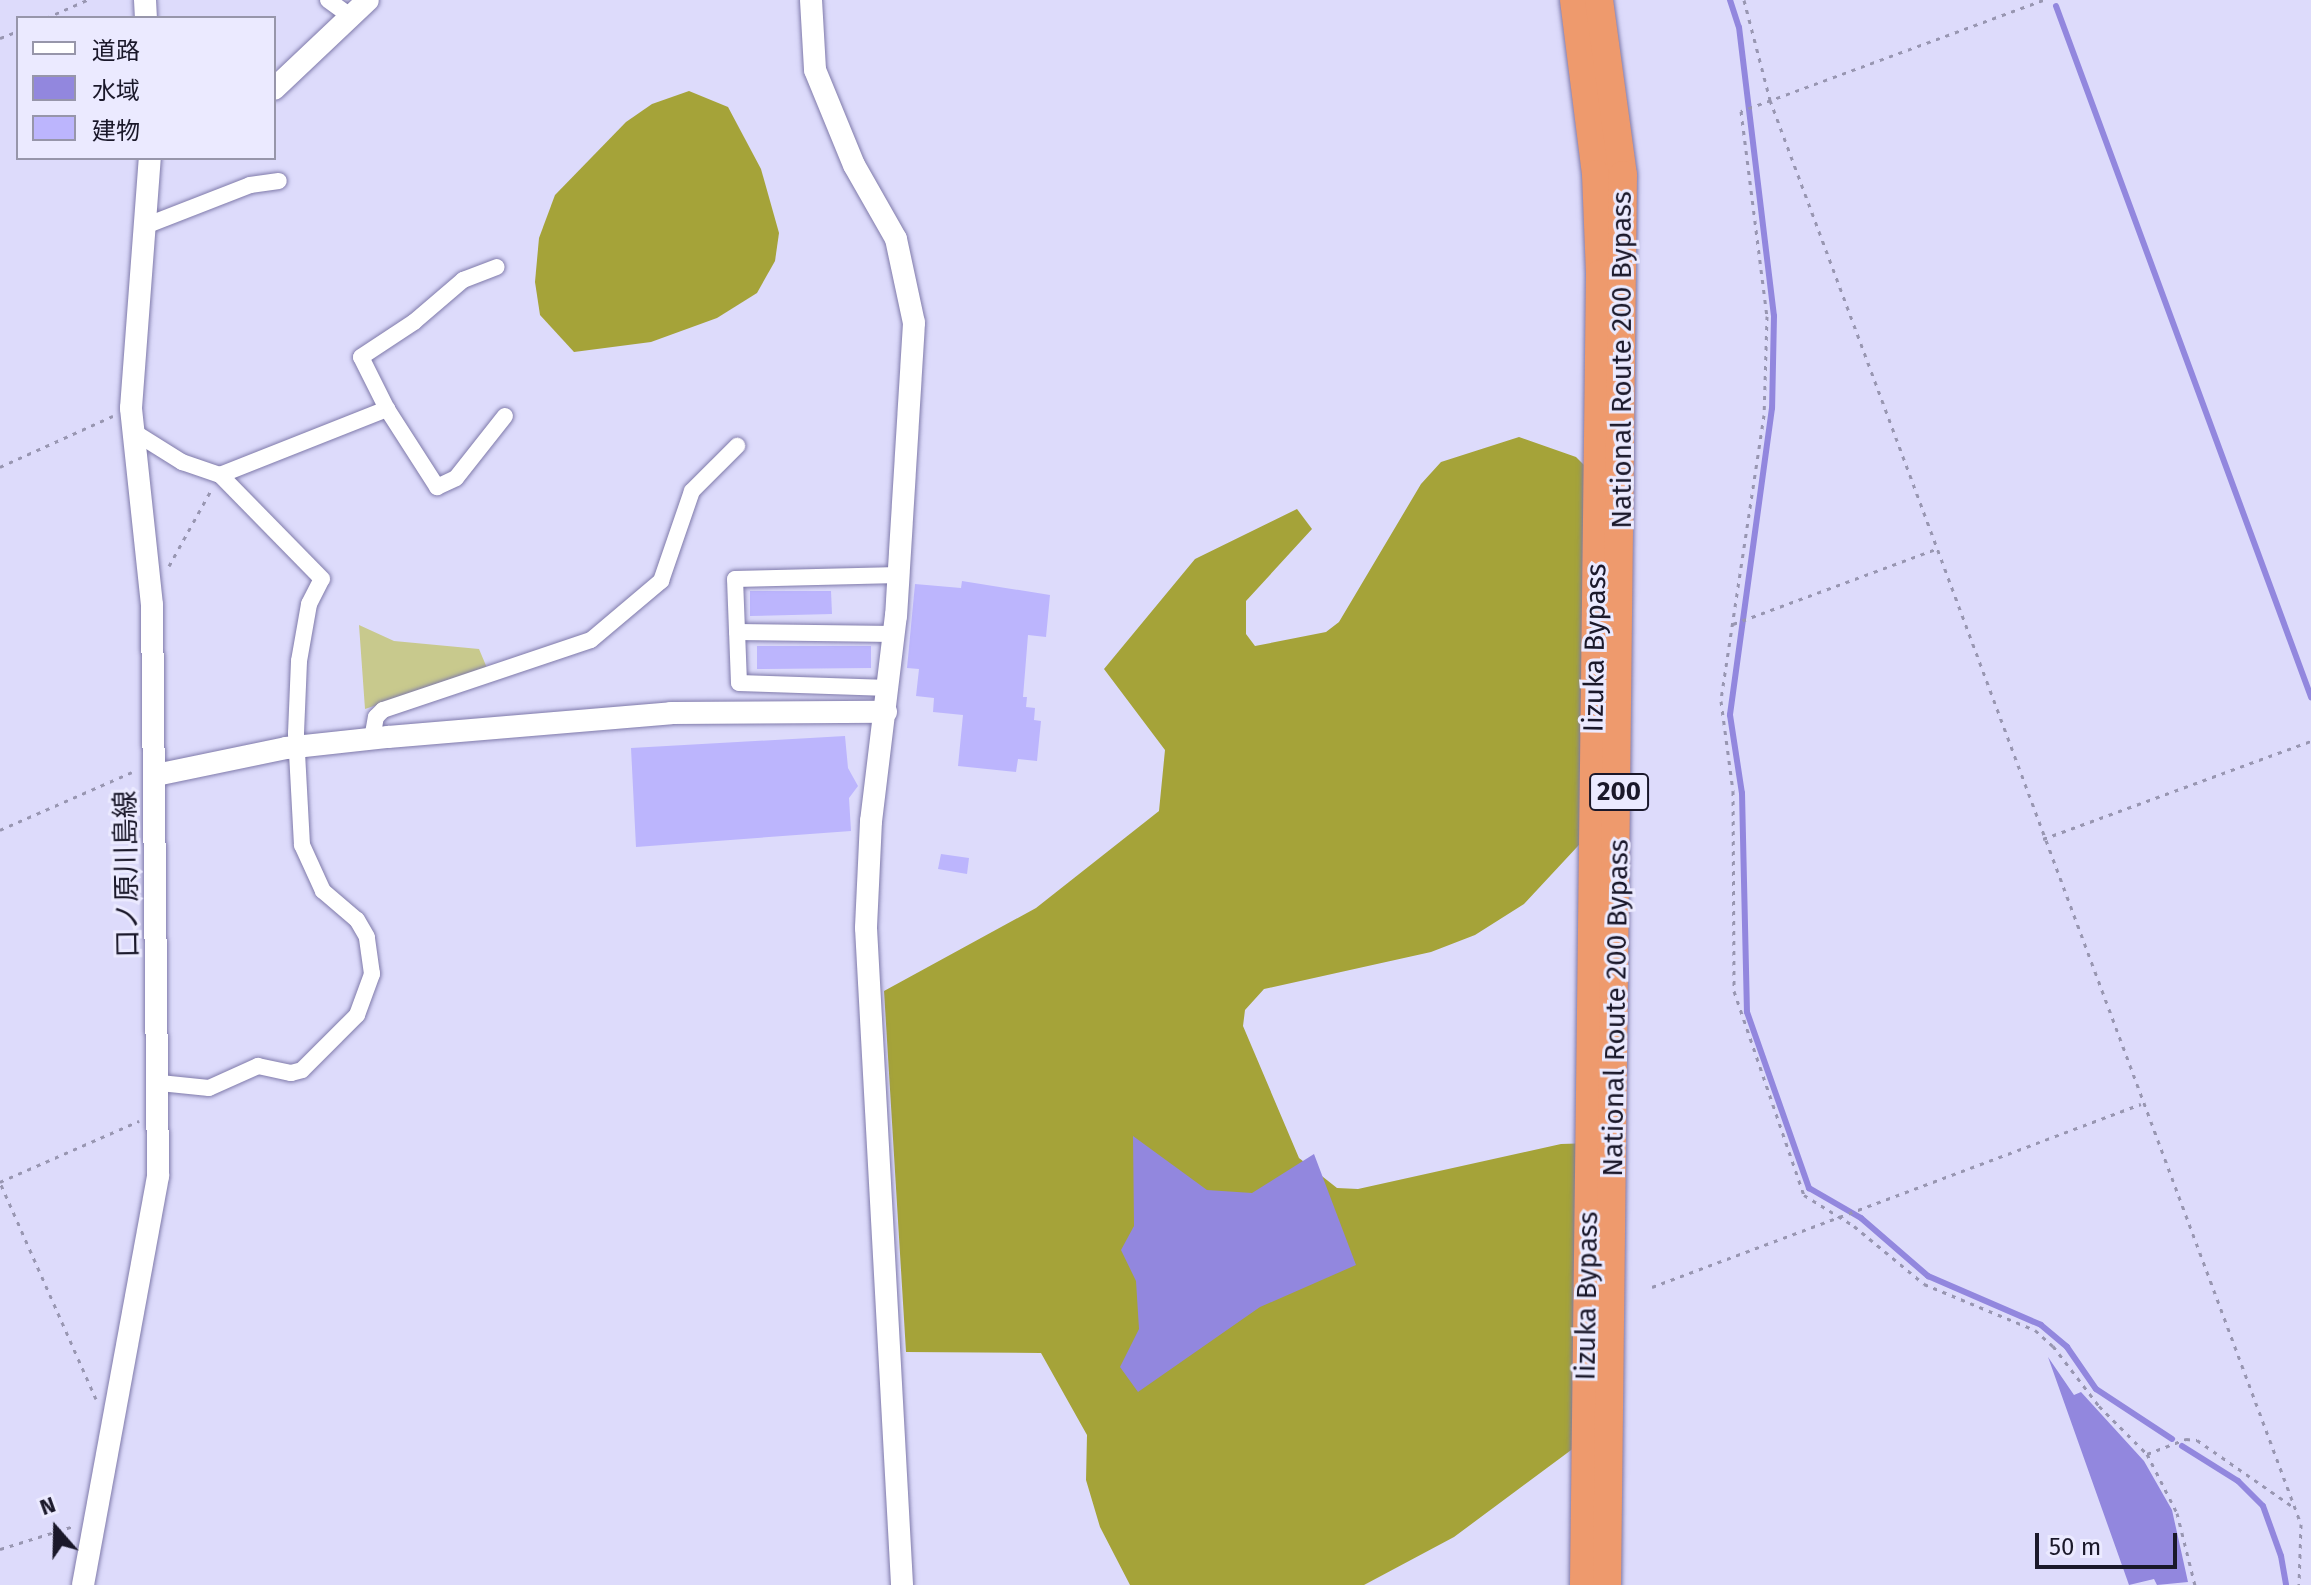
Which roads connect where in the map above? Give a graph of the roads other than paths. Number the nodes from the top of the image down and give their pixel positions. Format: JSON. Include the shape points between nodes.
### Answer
{"nodes":[{"id":1,"x":328,"y":0,"type":"edge"},
{"id":2,"x":811,"y":0,"type":"edge"},
{"id":3,"x":1574,"y":0,"type":"edge"},
{"id":4,"x":1599,"y":0,"type":"edge"},
{"id":5,"x":363,"y":4,"type":"edge"},
{"id":6,"x":276,"y":87,"type":"edge"},
{"id":7,"x":150,"y":160,"type":"edge"},
{"id":8,"x":279,"y":181,"type":"dead end"},
{"id":9,"x":145,"y":226,"type":"junction"},
{"id":10,"x":497,"y":267,"type":"dead end"},
{"id":11,"x":387,"y":409,"type":"junction"},
{"id":12,"x":505,"y":416,"type":"dead end"},
{"id":13,"x":134,"y":432,"type":"junction"},
{"id":14,"x":737,"y":446,"type":"dead end"},
{"id":15,"x":220,"y":475,"type":"junction"},
{"id":16,"x":899,"y":575,"type":"junction"},
{"id":17,"x":737,"y":632,"type":"junction"},
{"id":18,"x":894,"y":634,"type":"junction"},
{"id":19,"x":889,"y":688,"type":"junction"},
{"id":20,"x":886,"y":712,"type":"junction"},
{"id":21,"x":372,"y":739,"type":"junction"},
{"id":22,"x":297,"y":747,"type":"junction"},
{"id":23,"x":156,"y":768,"type":"junction"},
{"id":24,"x":160,"y":1083,"type":"junction"},
{"id":25,"x":83,"y":1585,"type":"edge"},
{"id":26,"x":902,"y":1585,"type":"edge"},
{"id":27,"x":1584,"y":1585,"type":"edge"},
{"id":28,"x":1607,"y":1585,"type":"edge"}],
"edges":[{"from":1,"to":5,"type":"street"},
{"from":2,"to":16,"type":"street","via":[[815,70],[854,165],[896,239],[914,323]]},
{"from":3,"to":27,"type":"highway","name":"Iizuka Bypass","number":"200","via":[[1596,174],[1600,274]]},
{"from":4,"to":28,"type":"highway","name":"National Route 200 Bypass","number":"200","via":[[1623,175]]},
{"from":5,"to":6,"type":"street"},
{"from":7,"to":9,"type":"street","name":"口ノ原川島線"},
{"from":8,"to":9,"type":"street","via":[[250,185]]},
{"from":9,"to":13,"type":"street","name":"口ノ原川島線","via":[[131,408]]},
{"from":10,"to":11,"type":"street","via":[[463,280],[361,357]]},
{"from":11,"to":12,"type":"street","via":[[437,487],[456,478]]},
{"from":11,"to":15,"type":"street"},
{"from":13,"to":15,"type":"street","via":[[182,462]]},
{"from":13,"to":23,"type":"street","name":"口ノ原川島線","via":[[151,594]]},
{"from":14,"to":21,"type":"street","via":[[692,491],[661,581],[591,640],[383,710],[376,717]]},
{"from":15,"to":22,"type":"street","via":[[322,579],[309,604],[299,661]]},
{"from":16,"to":17,"type":"street","via":[[735,579]]},
{"from":16,"to":18,"type":"street"},
{"from":17,"to":18,"type":"street"},
{"from":17,"to":19,"type":"street","via":[[739,683]]},
{"from":18,"to":19,"type":"street"},
{"from":19,"to":20,"type":"street"},
{"from":20,"to":21,"type":"street","via":[[671,713]]},
{"from":20,"to":26,"type":"street","via":[[871,821],[866,928]]},
{"from":21,"to":22,"type":"street"},
{"from":22,"to":23,"type":"street"},
{"from":22,"to":24,"type":"street","via":[[308,868],[367,937],[372,974],[367,993],[357,1015],[302,1070],[258,1066],[209,1088]]},
{"from":23,"to":24,"type":"street","name":"口ノ原川島線"},
{"from":24,"to":25,"type":"street","name":"口ノ原川島線","via":[[154,1222]]}]}
